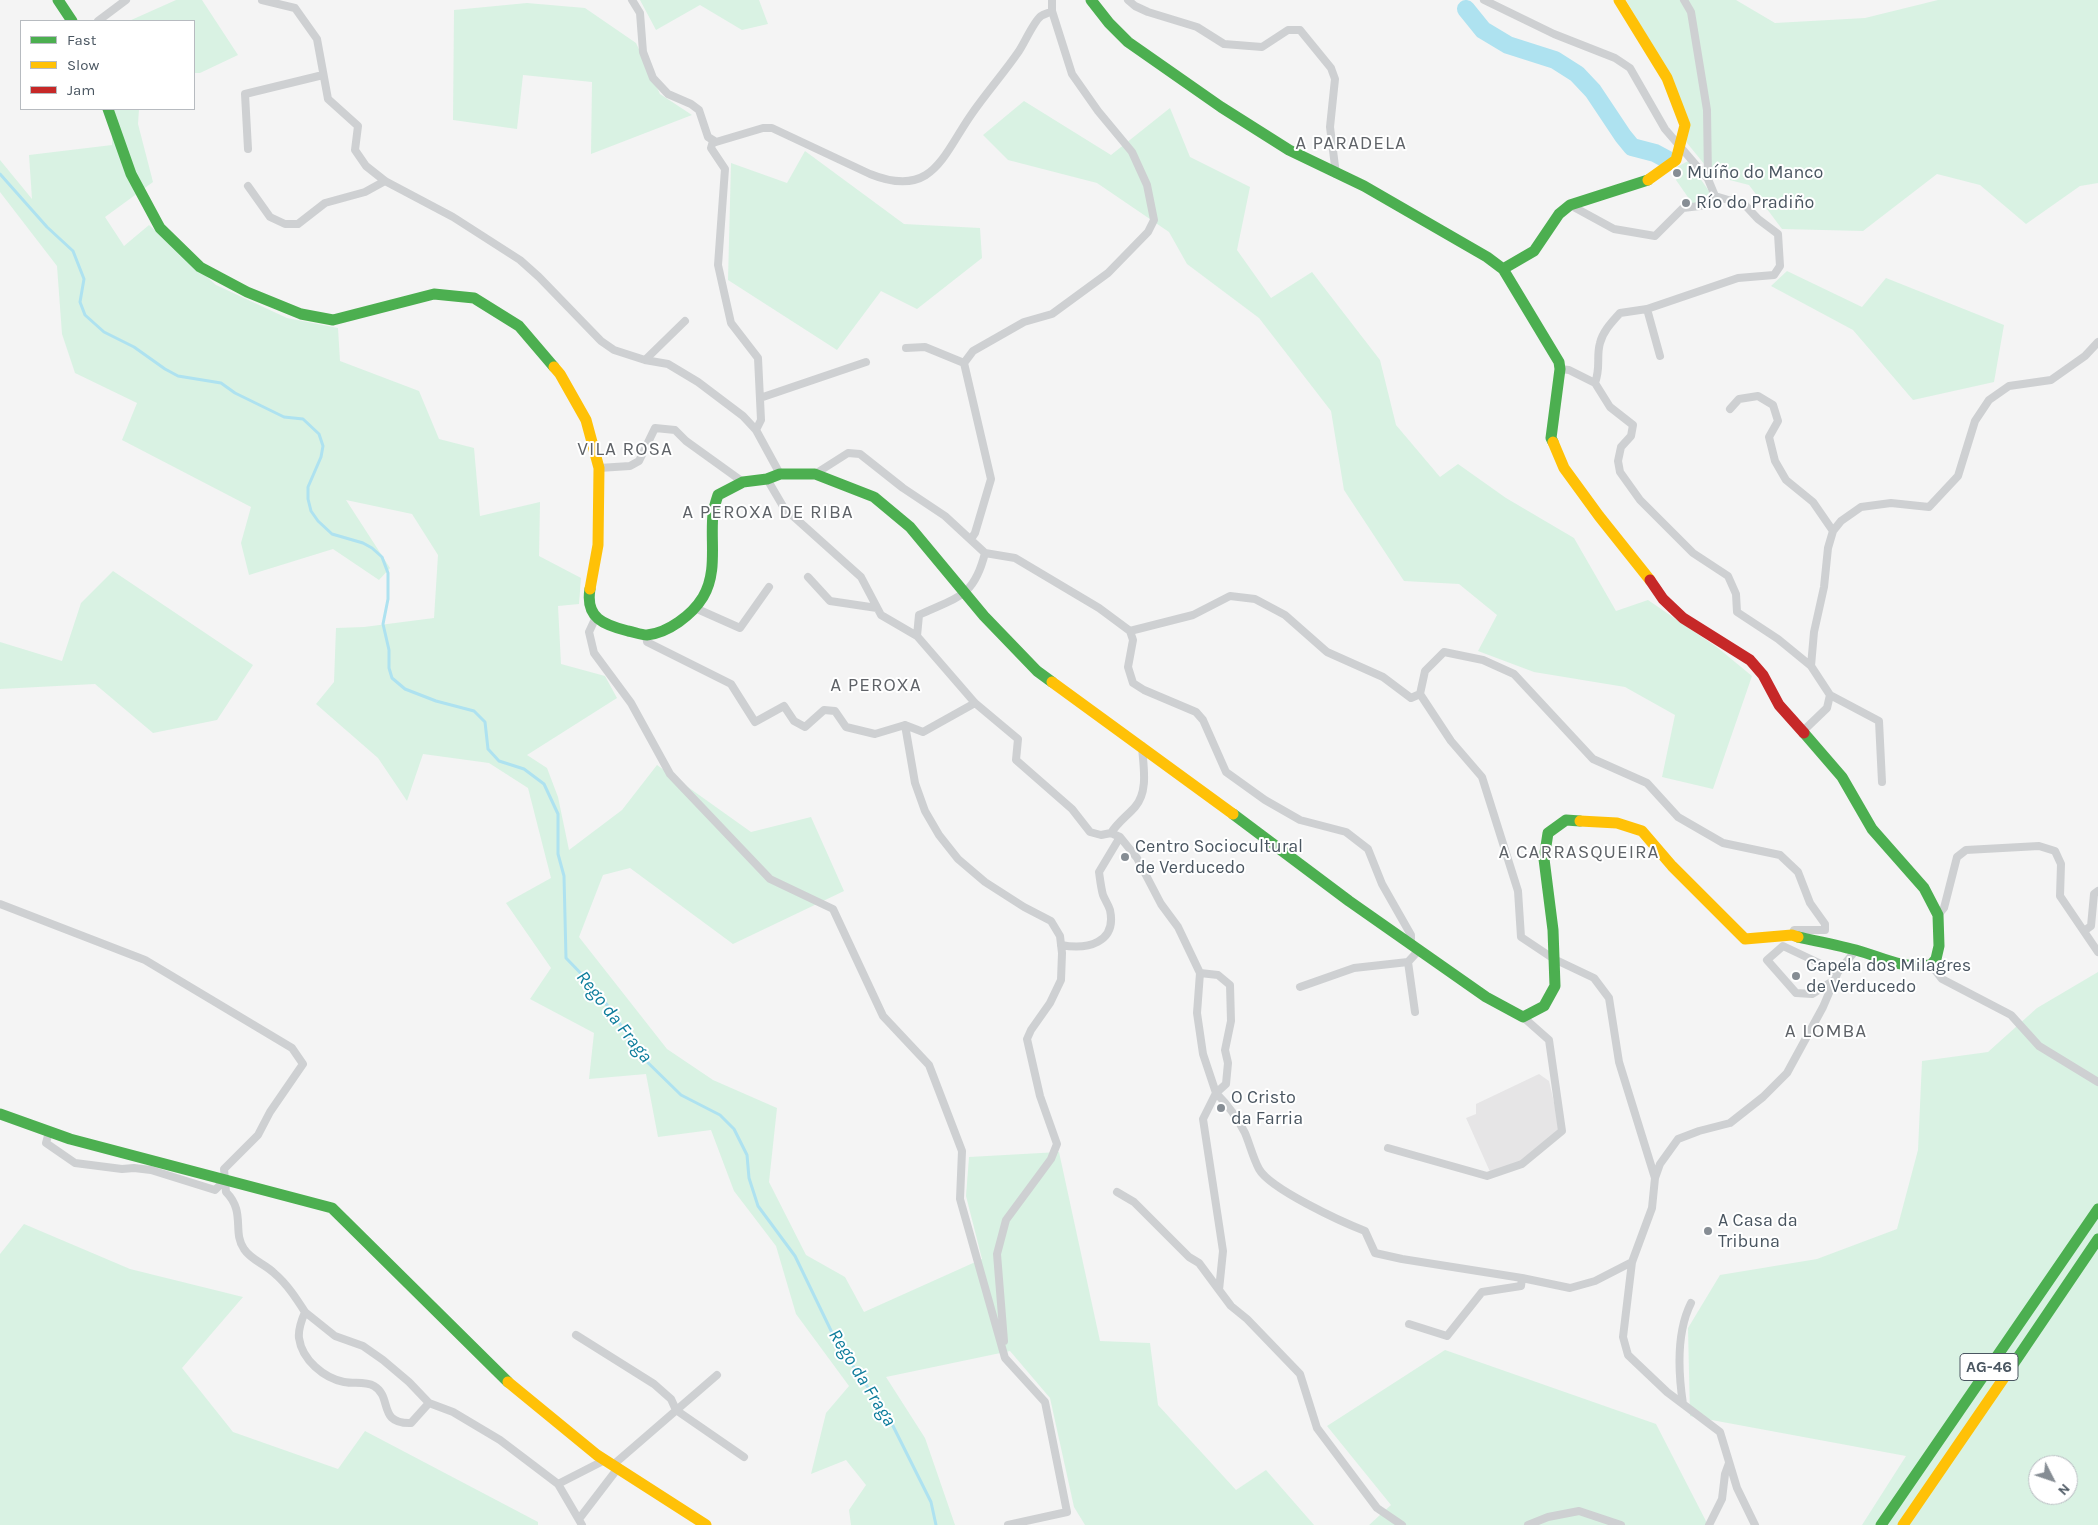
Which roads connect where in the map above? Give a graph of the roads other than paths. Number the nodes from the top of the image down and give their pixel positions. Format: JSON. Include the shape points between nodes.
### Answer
{"nodes":[{"id":1,"x":58,"y":0,"type":"edge"},
{"id":2,"x":126,"y":0,"type":"edge"},
{"id":3,"x":262,"y":0,"type":"edge"},
{"id":4,"x":632,"y":0,"type":"edge"},
{"id":5,"x":1052,"y":0,"type":"edge"},
{"id":6,"x":1092,"y":0,"type":"edge"},
{"id":7,"x":1128,"y":0,"type":"edge"},
{"id":8,"x":1484,"y":0,"type":"edge"},
{"id":9,"x":1619,"y":0,"type":"edge"},
{"id":10,"x":1684,"y":0,"type":"edge"},
{"id":11,"x":1052,"y":11,"type":"junction"},
{"id":12,"x":71,"y":20,"type":"edge"},
{"id":13,"x":99,"y":20,"type":"edge"},
{"id":14,"x":323,"y":75,"type":"junction"},
{"id":15,"x":108,"y":110,"type":"edge"},
{"id":16,"x":713,"y":141,"type":"junction"},
{"id":17,"x":1680,"y":145,"type":"junction"},
{"id":18,"x":248,"y":149,"type":"dead end"},
{"id":19,"x":1336,"y":174,"type":"junction"},
{"id":20,"x":1708,"y":179,"type":"junction"},
{"id":21,"x":385,"y":181,"type":"junction"},
{"id":22,"x":248,"y":186,"type":"dead end"},
{"id":23,"x":1716,"y":196,"type":"junction"},
{"id":24,"x":1570,"y":205,"type":"junction"},
{"id":25,"x":1503,"y":269,"type":"junction"},
{"id":26,"x":1647,"y":309,"type":"junction"},
{"id":27,"x":685,"y":321,"type":"dead end"},
{"id":28,"x":2098,"y":342,"type":"edge"},
{"id":29,"x":906,"y":348,"type":"dead end"},
{"id":30,"x":1660,"y":356,"type":"dead end"},
{"id":31,"x":645,"y":360,"type":"junction"},
{"id":32,"x":866,"y":362,"type":"dead end"},
{"id":33,"x":964,"y":363,"type":"junction"},
{"id":34,"x":1560,"y":368,"type":"junction"},
{"id":35,"x":1595,"y":383,"type":"junction"},
{"id":36,"x":760,"y":398,"type":"junction"},
{"id":37,"x":1730,"y":409,"type":"dead end"},
{"id":38,"x":756,"y":430,"type":"junction"},
{"id":39,"x":599,"y":468,"type":"junction"},
{"id":40,"x":780,"y":474,"type":"junction"},
{"id":41,"x":815,"y":474,"type":"junction"},
{"id":42,"x":767,"y":479,"type":"junction"},
{"id":43,"x":743,"y":482,"type":"junction"},
{"id":44,"x":1833,"y":530,"type":"junction"},
{"id":45,"x":971,"y":539,"type":"junction"},
{"id":46,"x":985,"y":553,"type":"junction"},
{"id":47,"x":808,"y":577,"type":"dead end"},
{"id":48,"x":769,"y":587,"type":"dead end"},
{"id":49,"x":965,"y":593,"type":"junction"},
{"id":50,"x":695,"y":608,"type":"junction"},
{"id":51,"x":877,"y":608,"type":"junction"},
{"id":52,"x":596,"y":617,"type":"junction"},
{"id":53,"x":1130,"y":631,"type":"junction"},
{"id":54,"x":646,"y":635,"type":"junction"},
{"id":55,"x":917,"y":636,"type":"junction"},
{"id":56,"x":1811,"y":666,"type":"junction"},
{"id":57,"x":1420,"y":694,"type":"junction"},
{"id":58,"x":1830,"y":695,"type":"junction"},
{"id":59,"x":975,"y":703,"type":"junction"},
{"id":60,"x":905,"y":725,"type":"junction"},
{"id":61,"x":1802,"y":732,"type":"junction"},
{"id":62,"x":1142,"y":746,"type":"junction"},
{"id":63,"x":1882,"y":782,"type":"dead end"},
{"id":64,"x":1111,"y":833,"type":"junction"},
{"id":65,"x":1120,"y":837,"type":"junction"},
{"id":66,"x":2098,"y":891,"type":"edge"},
{"id":67,"x":0,"y":904,"type":"edge"},
{"id":68,"x":1938,"y":915,"type":"junction"},
{"id":69,"x":2084,"y":931,"type":"junction"},
{"id":70,"x":1792,"y":935,"type":"junction"},
{"id":71,"x":1061,"y":945,"type":"junction"},
{"id":72,"x":1415,"y":947,"type":"junction"},
{"id":73,"x":1856,"y":950,"type":"junction"},
{"id":74,"x":2098,"y":952,"type":"edge"},
{"id":75,"x":1554,"y":959,"type":"junction"},
{"id":76,"x":1408,"y":962,"type":"junction"},
{"id":77,"x":1931,"y":965,"type":"junction"},
{"id":78,"x":1838,"y":972,"type":"junction"},
{"id":79,"x":1200,"y":973,"type":"junction"},
{"id":80,"x":1834,"y":981,"type":"junction"},
{"id":81,"x":1300,"y":987,"type":"dead end"},
{"id":82,"x":1415,"y":1012,"type":"dead end"},
{"id":83,"x":1523,"y":1017,"type":"junction"},
{"id":84,"x":2098,"y":1082,"type":"edge"},
{"id":85,"x":1216,"y":1093,"type":"junction"},
{"id":86,"x":0,"y":1114,"type":"edge"},
{"id":87,"x":49,"y":1132,"type":"junction"},
{"id":88,"x":1388,"y":1148,"type":"dead end"},
{"id":89,"x":1655,"y":1178,"type":"junction"},
{"id":90,"x":225,"y":1180,"type":"junction"},
{"id":91,"x":1117,"y":1192,"type":"dead end"},
{"id":92,"x":2098,"y":1208,"type":"edge"},
{"id":93,"x":2098,"y":1238,"type":"edge"},
{"id":94,"x":1632,"y":1262,"type":"junction"},
{"id":95,"x":1522,"y":1278,"type":"junction"},
{"id":96,"x":1219,"y":1290,"type":"junction"},
{"id":97,"x":1691,"y":1303,"type":"dead end"},
{"id":98,"x":305,"y":1312,"type":"junction"},
{"id":99,"x":1409,"y":1324,"type":"dead end"},
{"id":100,"x":576,"y":1335,"type":"dead end"},
{"id":101,"x":1005,"y":1358,"type":"junction"},
{"id":102,"x":717,"y":1375,"type":"dead end"},
{"id":103,"x":429,"y":1404,"type":"junction"},
{"id":104,"x":1683,"y":1404,"type":"junction"},
{"id":105,"x":676,"y":1410,"type":"junction"},
{"id":106,"x":744,"y":1457,"type":"dead end"},
{"id":107,"x":1729,"y":1463,"type":"junction"},
{"id":108,"x":612,"y":1465,"type":"junction"},
{"id":109,"x":558,"y":1484,"type":"junction"},
{"id":110,"x":580,"y":1522,"type":"edge"},
{"id":111,"x":706,"y":1525,"type":"edge"},
{"id":112,"x":1008,"y":1525,"type":"edge"},
{"id":113,"x":1402,"y":1525,"type":"edge"},
{"id":114,"x":1528,"y":1525,"type":"edge"},
{"id":115,"x":1622,"y":1525,"type":"edge"},
{"id":116,"x":1709,"y":1525,"type":"edge"},
{"id":117,"x":1755,"y":1525,"type":"edge"},
{"id":118,"x":1881,"y":1525,"type":"edge"},
{"id":119,"x":1904,"y":1525,"type":"edge"}],
"edges":[{"from":1,"to":12,"type":"main road"},
{"from":2,"to":13,"type":"street"},
{"from":3,"to":14,"type":"street","via":[[295,8],[317,38]]},
{"from":4,"to":16,"type":"street","via":[[640,13],[643,52],[653,78],[668,94],[699,110],[705,132]]},
{"from":5,"to":11,"type":"street"},
{"from":6,"to":19,"type":"main road","via":[[1108,23],[1146,56],[1289,150]]},
{"from":7,"to":19,"type":"street","via":[[1148,12],[1197,27],[1224,44],[1262,47],[1288,30],[1300,30],[1331,68],[1335,79],[1330,127]]},
{"from":8,"to":17,"type":"street","via":[[1554,34],[1615,58],[1630,68],[1665,129]]},
{"from":9,"to":17,"type":"main road","via":[[1667,78],[1685,125]]},
{"from":10,"to":20,"type":"street","via":[[1692,12],[1707,110]]},
{"from":11,"to":16,"type":"street","via":[[1041,16],[949,152],[936,168],[915,180],[882,178],[772,128]]},
{"from":11,"to":33,"type":"street","via":[[1072,74],[1132,152],[1147,185],[1154,220],[1148,232],[1108,274],[1052,314],[1024,322],[973,351]]},
{"from":14,"to":18,"type":"street","via":[[245,94]]},
{"from":14,"to":21,"type":"street","via":[[328,100],[358,126],[355,150],[366,166]]},
{"from":15,"to":39,"type":"main road","via":[[131,174],[160,228],[200,267],[247,292],[301,314],[333,320],[434,294],[474,298],[519,326],[560,374],[586,420]]},
{"from":16,"to":36,"type":"street","via":[[712,148],[725,168],[718,265],[731,323],[758,358]]},
{"from":17,"to":20,"type":"street"},
{"from":17,"to":24,"type":"main road","via":[[1676,160],[1650,179]]},
{"from":19,"to":25,"type":"main road","via":[[1414,214]]},
{"from":20,"to":23,"type":"street"},
{"from":21,"to":22,"type":"street","via":[[365,192],[325,203],[298,224],[284,224],[270,217]]},
{"from":21,"to":31,"type":"street","via":[[453,217],[520,260],[601,341],[614,350]]},
{"from":23,"to":24,"type":"street","via":[[1708,205],[1682,208],[1654,236],[1614,229]]},
{"from":23,"to":26,"type":"street","via":[[1745,205],[1778,234],[1780,266],[1774,275],[1738,278]]},
{"from":24,"to":25,"type":"main road","via":[[1559,214],[1534,251]]},
{"from":25,"to":34,"type":"main road","via":[[1554,351]]},
{"from":26,"to":30,"type":"street"},
{"from":26,"to":35,"type":"street","via":[[1620,313],[1606,329],[1599,344],[1599,372]]},
{"from":27,"to":31,"type":"street"},
{"from":28,"to":44,"type":"street","via":[[2085,356],[2051,380],[2009,386],[1989,400],[1974,421],[1958,476],[1929,507],[1891,504],[1861,507]]},
{"from":29,"to":33,"type":"street","via":[[925,347]]},
{"from":31,"to":38,"type":"street","via":[[668,364],[698,382]]},
{"from":32,"to":36,"type":"street"},
{"from":33,"to":45,"type":"street","via":[[991,479]]},
{"from":34,"to":35,"type":"street"},
{"from":34,"to":61,"type":"main road","via":[[1551,438],[1564,468],[1663,599],[1683,618],[1750,660],[1763,675],[1779,705]]},
{"from":35,"to":56,"type":"street","via":[[1610,407],[1633,425],[1631,436],[1621,447],[1618,461],[1620,472],[1640,500],[1693,553],[1728,576],[1736,594],[1737,612]]},
{"from":36,"to":38,"type":"street","via":[[761,420]]},
{"from":37,"to":44,"type":"street","via":[[1739,399],[1758,396],[1773,405],[1778,421],[1769,437],[1775,461],[1786,480],[1813,502]]},
{"from":38,"to":40,"type":"street"},
{"from":39,"to":43,"type":"street","via":[[630,466],[639,461],[655,428],[675,430]]},
{"from":39,"to":52,"type":"main road","via":[[598,545],[588,602]]},
{"from":40,"to":41,"type":"main road"},
{"from":40,"to":42,"type":"main road"},
{"from":41,"to":45,"type":"street","via":[[848,454],[860,454]]},
{"from":41,"to":49,"type":"main road","via":[[874,497],[910,527]]},
{"from":42,"to":43,"type":"main road"},
{"from":42,"to":51,"type":"street","via":[[784,508],[860,577]]},
{"from":43,"to":50,"type":"main road","via":[[718,496],[713,512],[712,571],[704,595]]},
{"from":44,"to":56,"type":"street"},
{"from":45,"to":46,"type":"street"},
{"from":46,"to":49,"type":"street","via":[[980,574]]},
{"from":46,"to":53,"type":"street","via":[[1015,558],[1099,608]]},
{"from":47,"to":51,"type":"street","via":[[830,601]]},
{"from":48,"to":50,"type":"street","via":[[740,628]]},
{"from":49,"to":55,"type":"street","via":[[919,615]]},
{"from":49,"to":62,"type":"main road","via":[[1038,671]]},
{"from":50,"to":54,"type":"main road","via":[[668,629]]},
{"from":51,"to":55,"type":"street","via":[[881,615]]},
{"from":52,"to":54,"type":"main road","via":[[610,626]]},
{"from":52,"to":101,"type":"street","via":[[589,632],[594,653],[631,704],[670,774],[770,879],[833,909],[883,1016],[929,1065],[962,1151],[960,1199]]},
{"from":53,"to":57,"type":"street","via":[[1193,615],[1230,596],[1255,599],[1285,615],[1327,652],[1384,677],[1411,698]]},
{"from":53,"to":72,"type":"street","via":[[1133,640],[1128,667],[1133,684],[1196,712],[1203,720],[1226,772],[1264,800],[1300,820],[1346,832],[1368,849],[1382,884]]},
{"from":54,"to":60,"type":"street","via":[[647,642],[731,684],[755,722],[784,706],[794,721],[805,727],[824,710],[835,710],[846,728],[875,734]]},
{"from":55,"to":59,"type":"street"},
{"from":56,"to":58,"type":"street"},
{"from":57,"to":70,"type":"street","via":[[1425,671],[1444,652],[1483,660],[1514,674],[1594,759],[1647,783],[1678,817],[1723,843],[1780,855],[1798,872],[1810,903],[1825,924],[1824,930],[1794,930]]},
{"from":57,"to":75,"type":"street","via":[[1451,741],[1482,777],[1518,891],[1521,936]]},
{"from":58,"to":61,"type":"street","via":[[1827,708]]},
{"from":58,"to":63,"type":"street","via":[[1879,721]]},
{"from":59,"to":60,"type":"street","via":[[923,732]]},
{"from":59,"to":64,"type":"street","via":[[1018,739],[1016,760],[1072,809],[1090,832]]},
{"from":60,"to":71,"type":"street","via":[[914,783],[939,835],[958,859],[985,882],[1051,921],[1060,936]]},
{"from":61,"to":68,"type":"main road","via":[[1842,777],[1872,829],[1924,888]]},
{"from":62,"to":64,"type":"street","via":[[1144,790],[1136,806],[1118,821]]},
{"from":62,"to":72,"type":"main road"},
{"from":64,"to":65,"type":"street"},
{"from":65,"to":71,"type":"street","via":[[1099,872],[1110,909],[1110,925],[1104,937],[1091,946],[1075,948]]},
{"from":65,"to":79,"type":"street","via":[[1137,858],[1161,904],[1178,927]]},
{"from":66,"to":69,"type":"street","via":[[2094,894],[2091,926]]},
{"from":67,"to":90,"type":"street","via":[[145,960],[292,1048],[303,1064],[258,1135],[224,1169]]},
{"from":68,"to":69,"type":"street","via":[[1944,908],[1957,857],[1966,850],[2039,846],[2055,851],[2061,864],[2060,896]]},
{"from":68,"to":77,"type":"main road","via":[[1939,946]]},
{"from":69,"to":74,"type":"street"},
{"from":70,"to":73,"type":"main road"},
{"from":70,"to":75,"type":"main road","via":[[1744,939],[1642,831],[1617,823],[1566,820],[1548,833],[1544,859]]},
{"from":71,"to":101,"type":"street","via":[[1061,980],[1027,1039],[1040,1096],[1057,1144],[1051,1159],[1006,1220],[998,1254]]},
{"from":72,"to":76,"type":"street"},
{"from":72,"to":83,"type":"main road","via":[[1486,997]]},
{"from":73,"to":77,"type":"main road","via":[[1899,965],[1915,968]]},
{"from":73,"to":78,"type":"street"},
{"from":75,"to":83,"type":"main road","via":[[1555,986],[1544,1006]]},
{"from":75,"to":89,"type":"street","via":[[1594,978],[1609,998],[1619,1062]]},
{"from":76,"to":81,"type":"street","via":[[1354,968]]},
{"from":76,"to":82,"type":"street"},
{"from":77,"to":84,"type":"street","via":[[1942,979],[2011,1015],[2039,1046]]},
{"from":78,"to":80,"type":"street"},
{"from":78,"to":80,"type":"street","via":[[1783,946],[1767,960],[1796,993],[1812,994]]},
{"from":79,"to":85,"type":"street","via":[[1199,1030]]},
{"from":79,"to":85,"type":"street","via":[[1218,975],[1230,985],[1226,1084]]},
{"from":80,"to":89,"type":"street","via":[[1787,1073],[1730,1123],[1678,1139],[1660,1164]]},
{"from":83,"to":88,"type":"street","via":[[1549,1040],[1562,1131],[1522,1164],[1487,1176]]},
{"from":85,"to":95,"type":"street","via":[[1237,1118],[1260,1171],[1283,1190],[1365,1231],[1375,1252]]},
{"from":85,"to":96,"type":"street","via":[[1203,1119],[1223,1251]]},
{"from":86,"to":87,"type":"main road"},
{"from":87,"to":90,"type":"main road"},
{"from":87,"to":90,"type":"street","via":[[46,1143],[75,1163],[151,1170],[215,1190]]},
{"from":89,"to":94,"type":"street","via":[[1652,1208]]},
{"from":90,"to":98,"type":"street","via":[[226,1192],[239,1213],[243,1248],[284,1283]]},
{"from":90,"to":108,"type":"main road","via":[[332,1208],[508,1382]]},
{"from":91,"to":96,"type":"street","via":[[1134,1202],[1199,1263]]},
{"from":92,"to":118,"type":"main road","number":"AG-46"},
{"from":93,"to":119,"type":"main road","number":"AG-46"},
{"from":94,"to":95,"type":"street","via":[[1595,1281],[1570,1288]]},
{"from":94,"to":104,"type":"street","via":[[1623,1337],[1628,1355]]},
{"from":95,"to":99,"type":"street","via":[[1520,1286],[1482,1292],[1447,1336]]},
{"from":96,"to":113,"type":"street","via":[[1300,1374],[1316,1428],[1377,1508]]},
{"from":97,"to":104,"type":"street","via":[[1683,1319],[1679,1376]]},
{"from":98,"to":103,"type":"street","via":[[335,1336],[363,1346],[383,1360]]},
{"from":98,"to":103,"type":"street","via":[[299,1338],[306,1357],[324,1375],[343,1382],[368,1383],[377,1388],[391,1417],[399,1423],[411,1423]]},
{"from":100,"to":105,"type":"street","via":[[654,1384],[671,1399]]},
{"from":101,"to":112,"type":"street","via":[[1045,1402],[1067,1512]]},
{"from":102,"to":105,"type":"street"},
{"from":103,"to":109,"type":"street","via":[[453,1412],[500,1440]]},
{"from":104,"to":107,"type":"street","via":[[1720,1432]]},
{"from":105,"to":106,"type":"street"},
{"from":105,"to":108,"type":"street"},
{"from":107,"to":116,"type":"street","via":[[1722,1499]]},
{"from":107,"to":117,"type":"street"},
{"from":108,"to":109,"type":"street"},
{"from":108,"to":110,"type":"street"},
{"from":108,"to":111,"type":"main road"},
{"from":109,"to":110,"type":"street"},
{"from":114,"to":115,"type":"street","via":[[1579,1510]]}]}
